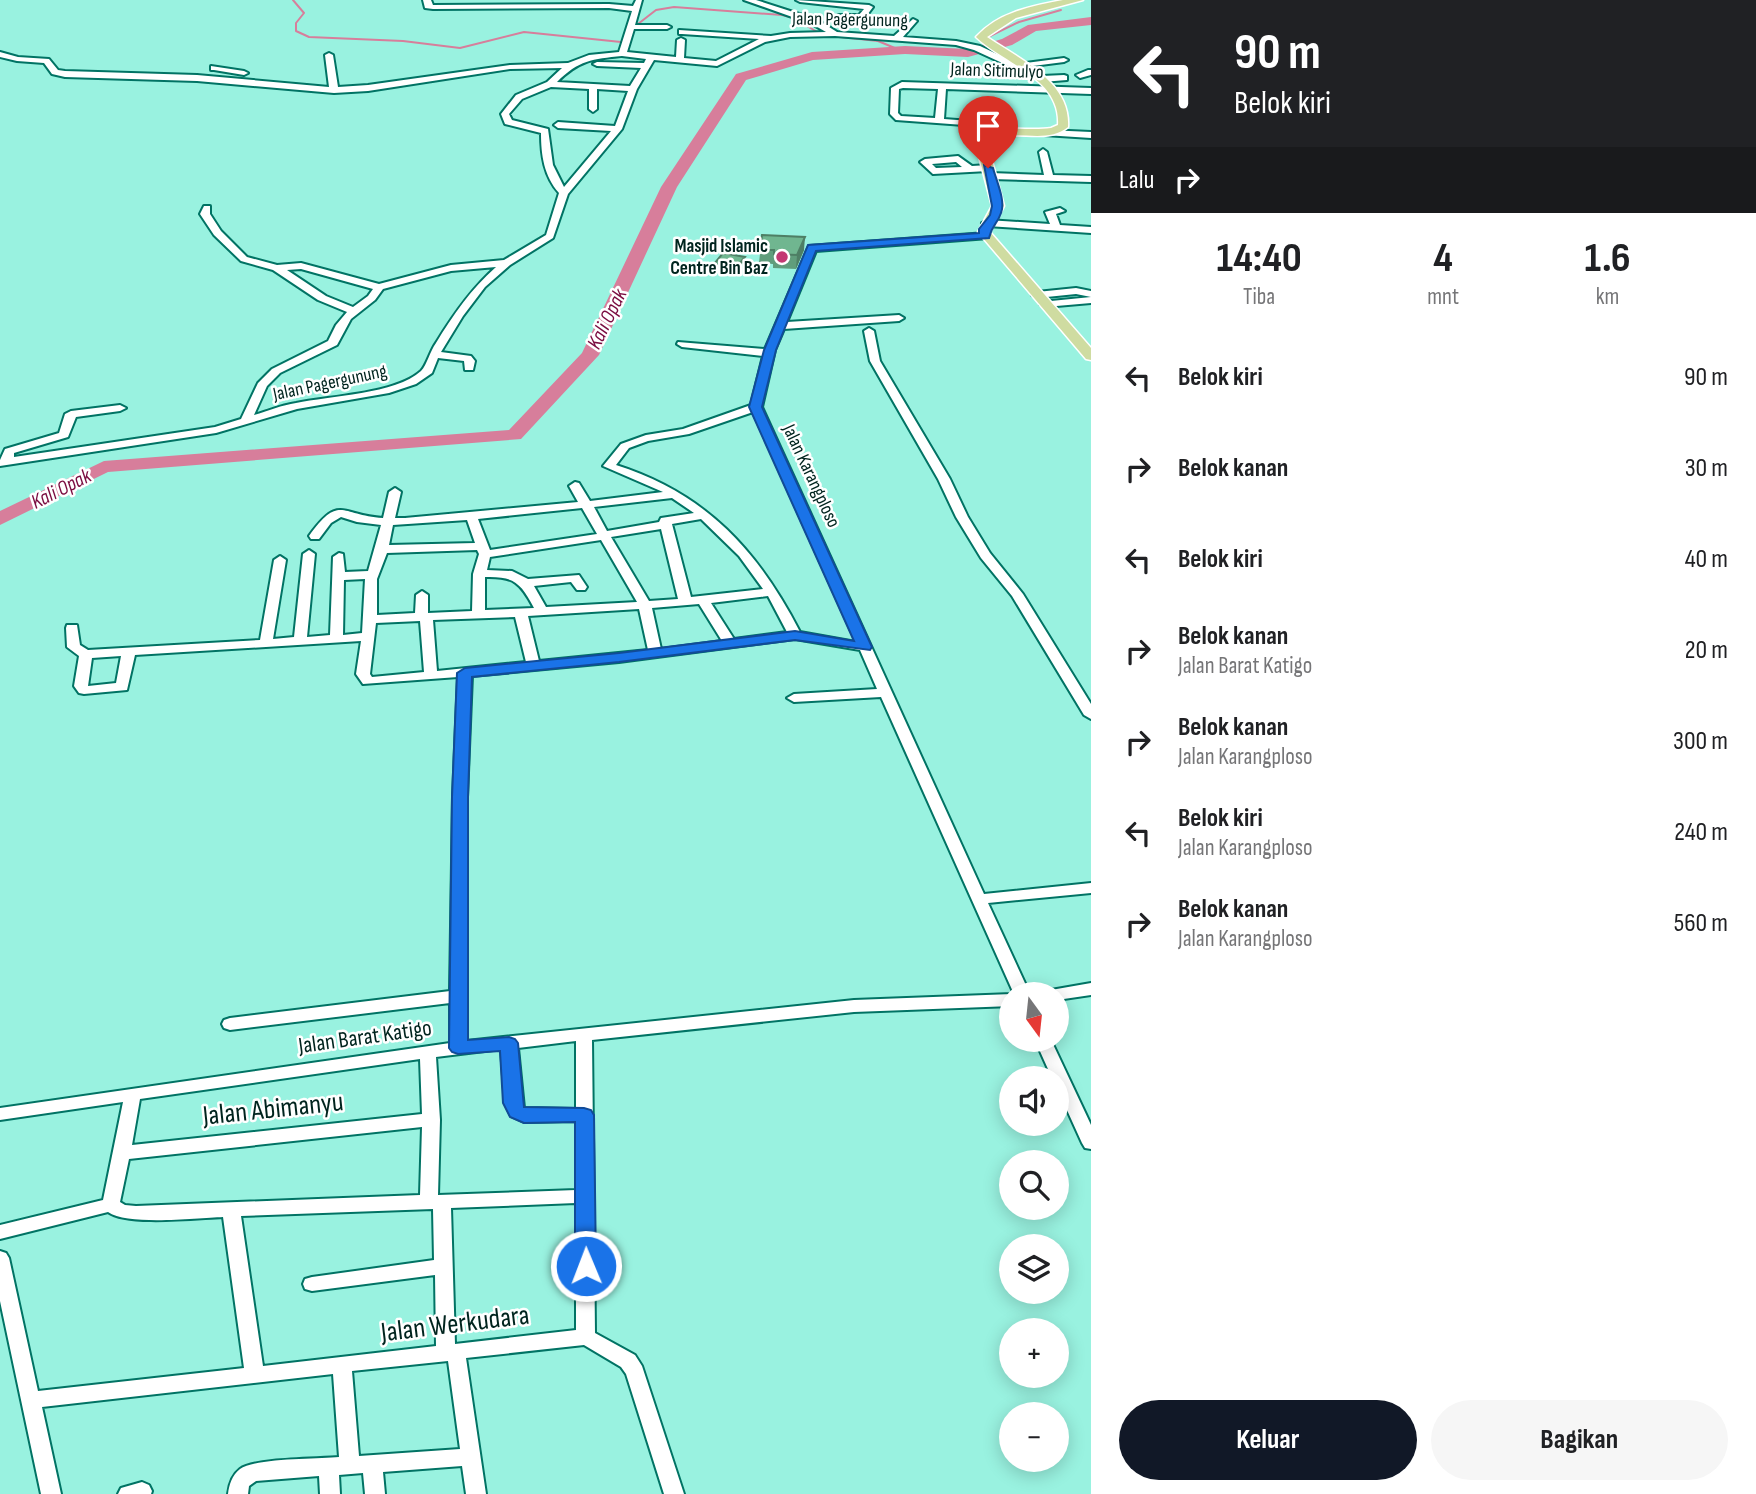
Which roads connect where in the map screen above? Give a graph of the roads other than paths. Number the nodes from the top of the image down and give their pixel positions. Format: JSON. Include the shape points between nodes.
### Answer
{"nodes":[{"id":1,"x":427,"y":0,"type":"edge"},
{"id":2,"x":748,"y":0,"type":"edge"},
{"id":3,"x":800,"y":0,"type":"edge"},
{"id":4,"x":1078,"y":0,"type":"edge"},
{"id":5,"x":789,"y":1,"type":"edge"},
{"id":6,"x":500,"y":3,"type":"edge"},
{"id":7,"x":519,"y":3,"type":"edge"},
{"id":8,"x":540,"y":3,"type":"edge"},
{"id":9,"x":560,"y":3,"type":"edge"},
{"id":10,"x":579,"y":3,"type":"edge"},
{"id":11,"x":479,"y":4,"type":"edge"},
{"id":12,"x":638,"y":4,"type":"edge"},
{"id":13,"x":765,"y":6,"type":"junction"},
{"id":14,"x":841,"y":17,"type":"dead end"},
{"id":15,"x":913,"y":21,"type":"dead end"},
{"id":16,"x":629,"y":27,"type":"junction"},
{"id":17,"x":667,"y":27,"type":"dead end"},
{"id":18,"x":716,"y":34,"type":"junction"},
{"id":19,"x":835,"y":34,"type":"junction"},
{"id":20,"x":773,"y":37,"type":"junction"},
{"id":21,"x":897,"y":38,"type":"junction"},
{"id":22,"x":979,"y":43,"type":"junction"},
{"id":23,"x":0,"y":54,"type":"edge"},
{"id":24,"x":622,"y":54,"type":"junction"},
{"id":25,"x":329,"y":55,"type":"dead end"},
{"id":26,"x":1001,"y":55,"type":"junction"},
{"id":27,"x":1064,"y":60,"type":"dead end"},
{"id":28,"x":680,"y":61,"type":"junction"},
{"id":29,"x":648,"y":62,"type":"junction"},
{"id":30,"x":597,"y":64,"type":"dead end"},
{"id":31,"x":710,"y":64,"type":"junction"},
{"id":32,"x":569,"y":65,"type":"junction"},
{"id":33,"x":1021,"y":65,"type":"junction"},
{"id":34,"x":214,"y":68,"type":"dead end"},
{"id":35,"x":1091,"y":72,"type":"edge"},
{"id":36,"x":1080,"y":75,"type":"dead end"},
{"id":37,"x":1039,"y":77,"type":"junction"},
{"id":38,"x":1064,"y":78,"type":"dead end"},
{"id":39,"x":266,"y":84,"type":"junction"},
{"id":40,"x":550,"y":84,"type":"junction"},
{"id":41,"x":593,"y":87,"type":"junction"},
{"id":42,"x":942,"y":87,"type":"junction"},
{"id":43,"x":633,"y":89,"type":"junction"},
{"id":44,"x":334,"y":90,"type":"junction"},
{"id":45,"x":1056,"y":91,"type":"junction"},
{"id":46,"x":1091,"y":91,"type":"edge"},
{"id":47,"x":593,"y":108,"type":"dead end"},
{"id":48,"x":939,"y":122,"type":"junction"},
{"id":49,"x":558,"y":125,"type":"dead end"},
{"id":50,"x":618,"y":128,"type":"junction"},
{"id":51,"x":1061,"y":128,"type":"junction"},
{"id":52,"x":1091,"y":128,"type":"edge"},
{"id":53,"x":1048,"y":133,"type":"junction"},
{"id":54,"x":1001,"y":134,"type":"junction"},
{"id":55,"x":1091,"y":135,"type":"edge"},
{"id":56,"x":1043,"y":152,"type":"dead end"},
{"id":57,"x":970,"y":169,"type":"dead end"},
{"id":58,"x":989,"y":172,"type":"junction"},
{"id":59,"x":1049,"y":178,"type":"junction"},
{"id":60,"x":1091,"y":179,"type":"edge"},
{"id":61,"x":564,"y":193,"type":"junction"},
{"id":62,"x":207,"y":208,"type":"dead end"},
{"id":63,"x":1060,"y":211,"type":"dead end"},
{"id":64,"x":1056,"y":227,"type":"junction"},
{"id":65,"x":986,"y":229,"type":"junction"},
{"id":66,"x":1091,"y":230,"type":"edge"},
{"id":67,"x":506,"y":263,"type":"junction"},
{"id":68,"x":277,"y":268,"type":"junction"},
{"id":69,"x":379,"y":287,"type":"junction"},
{"id":70,"x":1091,"y":294,"type":"edge"},
{"id":71,"x":1041,"y":299,"type":"junction"},
{"id":72,"x":1091,"y":300,"type":"edge"},
{"id":73,"x":354,"y":311,"type":"junction"},
{"id":74,"x":899,"y":318,"type":"dead end"},
{"id":75,"x":779,"y":326,"type":"junction"},
{"id":76,"x":869,"y":331,"type":"dead end"},
{"id":77,"x":682,"y":344,"type":"dead end"},
{"id":78,"x":770,"y":353,"type":"junction"},
{"id":79,"x":434,"y":354,"type":"junction"},
{"id":80,"x":1091,"y":356,"type":"edge"},
{"id":81,"x":470,"y":368,"type":"dead end"},
{"id":82,"x":756,"y":407,"type":"junction"},
{"id":83,"x":120,"y":408,"type":"dead end"},
{"id":84,"x":246,"y":421,"type":"junction"},
{"id":85,"x":4,"y":463,"type":"edge"},
{"id":86,"x":575,"y":486,"type":"dead end"},
{"id":87,"x":395,"y":492,"type":"dead end"},
{"id":88,"x":675,"y":494,"type":"junction"},
{"id":89,"x":585,"y":506,"type":"junction"},
{"id":90,"x":703,"y":515,"type":"junction"},
{"id":91,"x":471,"y":516,"type":"junction"},
{"id":92,"x":389,"y":521,"type":"junction"},
{"id":93,"x":666,"y":525,"type":"junction"},
{"id":94,"x":315,"y":536,"type":"dead end"},
{"id":95,"x":605,"y":536,"type":"junction"},
{"id":96,"x":382,"y":549,"type":"junction"},
{"id":97,"x":484,"y":550,"type":"junction"},
{"id":98,"x":309,"y":554,"type":"dead end"},
{"id":99,"x":340,"y":557,"type":"dead end"},
{"id":100,"x":280,"y":560,"type":"dead end"},
{"id":101,"x":479,"y":574,"type":"junction"},
{"id":102,"x":373,"y":575,"type":"junction"},
{"id":103,"x":338,"y":576,"type":"junction"},
{"id":104,"x":528,"y":583,"type":"junction"},
{"id":105,"x":581,"y":587,"type":"dead end"},
{"id":106,"x":773,"y":592,"type":"junction"},
{"id":107,"x":422,"y":595,"type":"dead end"},
{"id":108,"x":704,"y":601,"type":"junction"},
{"id":109,"x":686,"y":603,"type":"junction"},
{"id":110,"x":645,"y":605,"type":"junction"},
{"id":111,"x":541,"y":610,"type":"junction"},
{"id":112,"x":520,"y":612,"type":"junction"},
{"id":113,"x":478,"y":614,"type":"junction"},
{"id":114,"x":423,"y":616,"type":"junction"},
{"id":115,"x":370,"y":619,"type":"junction"},
{"id":116,"x":72,"y":628,"type":"dead end"},
{"id":117,"x":795,"y":635,"type":"junction"},
{"id":118,"x":367,"y":638,"type":"junction"},
{"id":119,"x":336,"y":639,"type":"junction"},
{"id":120,"x":300,"y":641,"type":"junction"},
{"id":121,"x":266,"y":643,"type":"junction"},
{"id":122,"x":731,"y":644,"type":"junction"},
{"id":123,"x":864,"y":647,"type":"junction"},
{"id":124,"x":129,"y":651,"type":"junction"},
{"id":125,"x":655,"y":653,"type":"junction"},
{"id":126,"x":86,"y":654,"type":"junction"},
{"id":127,"x":534,"y":666,"type":"junction"},
{"id":128,"x":465,"y":673,"type":"junction"},
{"id":129,"x":432,"y":676,"type":"junction"},
{"id":130,"x":886,"y":693,"type":"junction"},
{"id":131,"x":794,"y":698,"type":"dead end"},
{"id":132,"x":1091,"y":715,"type":"edge"},
{"id":133,"x":1091,"y":888,"type":"edge"},
{"id":134,"x":980,"y":899,"type":"junction"},
{"id":135,"x":1017,"y":982,"type":"edge"},
{"id":136,"x":1091,"y":989,"type":"edge"},
{"id":137,"x":1069,"y":992,"type":"edge"},
{"id":138,"x":459,"y":996,"type":"junction"},
{"id":139,"x":999,"y":1000,"type":"edge"},
{"id":140,"x":230,"y":1024,"type":"dead end"},
{"id":141,"x":584,"y":1037,"type":"junction"},
{"id":142,"x":509,"y":1043,"type":"junction"},
{"id":143,"x":458,"y":1048,"type":"junction"},
{"id":144,"x":1049,"y":1052,"type":"edge"},
{"id":145,"x":428,"y":1054,"type":"junction"},
{"id":146,"x":132,"y":1094,"type":"junction"},
{"id":147,"x":0,"y":1114,"type":"edge"},
{"id":148,"x":584,"y":1115,"type":"junction"},
{"id":149,"x":431,"y":1120,"type":"junction"},
{"id":150,"x":1091,"y":1143,"type":"edge"},
{"id":151,"x":121,"y":1153,"type":"junction"},
{"id":152,"x":585,"y":1195,"type":"junction"},
{"id":153,"x":435,"y":1201,"type":"junction"},
{"id":154,"x":111,"y":1205,"type":"junction"},
{"id":155,"x":231,"y":1210,"type":"junction"},
{"id":156,"x":0,"y":1232,"type":"edge"},
{"id":157,"x":0,"y":1258,"type":"edge"},
{"id":158,"x":444,"y":1266,"type":"junction"},
{"id":159,"x":312,"y":1284,"type":"dead end"},
{"id":160,"x":586,"y":1337,"type":"junction"},
{"id":161,"x":451,"y":1352,"type":"junction"},
{"id":162,"x":342,"y":1365,"type":"junction"},
{"id":163,"x":255,"y":1375,"type":"junction"},
{"id":164,"x":31,"y":1400,"type":"junction"},
{"id":165,"x":472,"y":1457,"type":"junction"},
{"id":166,"x":373,"y":1465,"type":"junction"},
{"id":167,"x":350,"y":1466,"type":"junction"},
{"id":168,"x":328,"y":1468,"type":"junction"},
{"id":169,"x":51,"y":1494,"type":"edge"},
{"id":170,"x":238,"y":1494,"type":"edge"},
{"id":171,"x":330,"y":1494,"type":"edge"},
{"id":172,"x":375,"y":1494,"type":"edge"},
{"id":173,"x":476,"y":1494,"type":"edge"},
{"id":174,"x":674,"y":1494,"type":"edge"}],
"edges":[{"from":1,"to":11,"type":"street","via":[[431,7]]},
{"from":2,"to":13,"type":"street"},
{"from":3,"to":14,"type":"street","via":[[869,7],[861,17]]},
{"from":4,"to":22,"type":"main road","via":[[1010,19],[987,30]]},
{"from":5,"to":13,"type":"street"},
{"from":6,"to":7,"type":"street"},
{"from":6,"to":11,"type":"street"},
{"from":7,"to":8,"type":"street"},
{"from":8,"to":9,"type":"street"},
{"from":9,"to":10,"type":"street"},
{"from":10,"to":12,"type":"street"},
{"from":12,"to":16,"type":"street"},
{"from":13,"to":19,"type":"street","via":[[815,22]]},
{"from":15,"to":21,"type":"street"},
{"from":16,"to":17,"type":"street"},
{"from":16,"to":24,"type":"street"},
{"from":18,"to":20,"type":"street"},
{"from":18,"to":28,"type":"street","via":[[681,36]]},
{"from":18,"to":31,"type":"street"},
{"from":19,"to":20,"type":"street","name":"Jalan Pagergunung"},
{"from":19,"to":21,"type":"street","name":"Jalan Pagergunung"},
{"from":20,"to":31,"type":"street","name":"Jalan Pagergunung","via":[[724,62]]},
{"from":21,"to":22,"type":"street","name":"Jalan Pagergunung"},
{"from":22,"to":26,"type":"main road"},
{"from":23,"to":39,"type":"street","via":[[46,61],[55,72],[65,74]]},
{"from":24,"to":29,"type":"street","name":"Jalan Pagergunung"},
{"from":24,"to":32,"type":"street","name":"Jalan Pagergunung","via":[[589,57]]},
{"from":25,"to":44,"type":"street"},
{"from":26,"to":33,"type":"main road"},
{"from":26,"to":37,"type":"street"},
{"from":27,"to":33,"type":"street"},
{"from":28,"to":29,"type":"street","name":"Jalan Pagergunung"},
{"from":28,"to":31,"type":"street","name":"Jalan Pagergunung"},
{"from":29,"to":30,"type":"street"},
{"from":29,"to":43,"type":"street"},
{"from":32,"to":40,"type":"street","name":"Jalan Pagergunung"},
{"from":32,"to":44,"type":"street","via":[[510,67]]},
{"from":33,"to":37,"type":"main road"},
{"from":34,"to":39,"type":"street","via":[[257,76]]},
{"from":35,"to":36,"type":"street"},
{"from":37,"to":38,"type":"street"},
{"from":37,"to":45,"type":"main road"},
{"from":39,"to":44,"type":"street"},
{"from":40,"to":41,"type":"street"},
{"from":40,"to":61,"type":"street","name":"Jalan Pagergunung","via":[[519,97],[505,118],[515,125],[545,131],[551,175]]},
{"from":41,"to":43,"type":"street"},
{"from":41,"to":47,"type":"street"},
{"from":42,"to":45,"type":"street","name":"Jalan Sitimulyo"},
{"from":42,"to":48,"type":"street"},
{"from":42,"to":48,"type":"street","name":"Jalan Sitimulyo","via":[[895,88],[895,116]]},
{"from":43,"to":50,"type":"street"},
{"from":45,"to":46,"type":"street","name":"Jalan Sitimulyo"},
{"from":45,"to":51,"type":"main road","via":[[1065,119]]},
{"from":48,"to":54,"type":"street","via":[[994,125]]},
{"from":49,"to":50,"type":"street"},
{"from":50,"to":61,"type":"street"},
{"from":51,"to":52,"type":"street"},
{"from":51,"to":53,"type":"main road"},
{"from":53,"to":54,"type":"main road"},
{"from":53,"to":55,"type":"street"},
{"from":54,"to":58,"type":"main road","via":[[981,141]]},
{"from":56,"to":59,"type":"street"},
{"from":57,"to":58,"type":"street"},
{"from":58,"to":59,"type":"street"},
{"from":58,"to":65,"type":"main road","via":[[998,206]]},
{"from":59,"to":60,"type":"street"},
{"from":61,"to":67,"type":"street","name":"Jalan Pagergunung","via":[[551,236]]},
{"from":62,"to":68,"type":"street","via":[[205,214],[217,233],[244,259]]},
{"from":63,"to":64,"type":"street","via":[[1050,212]]},
{"from":64,"to":65,"type":"street"},
{"from":64,"to":66,"type":"street"},
{"from":65,"to":71,"type":"main road"},
{"from":65,"to":75,"type":"street","name":"Jalan Karangploso","via":[[812,248]]},
{"from":67,"to":69,"type":"street","via":[[451,268]]},
{"from":67,"to":79,"type":"street","name":"Jalan Pagergunung","via":[[481,285]]},
{"from":68,"to":69,"type":"street","via":[[301,266]]},
{"from":68,"to":73,"type":"street","via":[[321,298]]},
{"from":69,"to":73,"type":"street","via":[[374,298]]},
{"from":70,"to":71,"type":"street","via":[[1076,291]]},
{"from":71,"to":72,"type":"street"},
{"from":71,"to":80,"type":"main road"},
{"from":73,"to":84,"type":"street","via":[[332,343],[276,371],[262,385]]},
{"from":74,"to":75,"type":"street"},
{"from":75,"to":78,"type":"street","name":"Jalan Karangploso"},
{"from":76,"to":132,"type":"street","via":[[876,361],[962,517],[1017,594]]},
{"from":77,"to":78,"type":"street"},
{"from":78,"to":82,"type":"street","name":"Jalan Karangploso"},
{"from":79,"to":81,"type":"street","via":[[467,358]]},
{"from":79,"to":84,"type":"street","name":"Jalan Pagergunung","via":[[428,371],[412,382]]},
{"from":82,"to":88,"type":"street","via":[[685,432],[625,446],[609,466],[636,472]]},
{"from":82,"to":123,"type":"street","name":"Jalan Karangploso"},
{"from":83,"to":85,"type":"street","via":[[71,414],[64,435],[17,446],[9,450]]},
{"from":84,"to":85,"type":"street","name":"Jalan Pagergunung","via":[[216,430]]},
{"from":86,"to":89,"type":"street"},
{"from":87,"to":92,"type":"street"},
{"from":88,"to":89,"type":"street"},
{"from":88,"to":90,"type":"street"},
{"from":89,"to":91,"type":"street"},
{"from":89,"to":95,"type":"street"},
{"from":90,"to":93,"type":"street","via":[[666,521]]},
{"from":90,"to":106,"type":"street","via":[[755,565]]},
{"from":91,"to":92,"type":"street"},
{"from":91,"to":97,"type":"street"},
{"from":92,"to":94,"type":"street","via":[[340,512]]},
{"from":92,"to":96,"type":"street"},
{"from":93,"to":95,"type":"street"},
{"from":93,"to":109,"type":"street"},
{"from":95,"to":97,"type":"street"},
{"from":95,"to":110,"type":"street"},
{"from":96,"to":97,"type":"street"},
{"from":96,"to":102,"type":"street"},
{"from":97,"to":101,"type":"street"},
{"from":98,"to":120,"type":"street"},
{"from":99,"to":103,"type":"street"},
{"from":100,"to":121,"type":"street"},
{"from":101,"to":104,"type":"street","via":[[509,573]]},
{"from":101,"to":113,"type":"street"},
{"from":102,"to":103,"type":"street"},
{"from":102,"to":115,"type":"street"},
{"from":103,"to":119,"type":"street"},
{"from":104,"to":105,"type":"street","via":[[575,578]]},
{"from":104,"to":111,"type":"street"},
{"from":106,"to":108,"type":"street"},
{"from":106,"to":117,"type":"street"},
{"from":107,"to":114,"type":"street"},
{"from":108,"to":109,"type":"street"},
{"from":108,"to":122,"type":"street"},
{"from":109,"to":110,"type":"street"},
{"from":110,"to":111,"type":"street"},
{"from":110,"to":125,"type":"street"},
{"from":111,"to":112,"type":"street"},
{"from":112,"to":113,"type":"street"},
{"from":112,"to":127,"type":"street"},
{"from":113,"to":114,"type":"street"},
{"from":114,"to":115,"type":"street"},
{"from":114,"to":129,"type":"street"},
{"from":115,"to":118,"type":"street"},
{"from":116,"to":126,"type":"street","via":[[74,647]]},
{"from":117,"to":122,"type":"street"},
{"from":117,"to":123,"type":"street"},
{"from":118,"to":119,"type":"street"},
{"from":118,"to":129,"type":"street","via":[[363,674],[368,681]]},
{"from":119,"to":120,"type":"street"},
{"from":120,"to":121,"type":"street"},
{"from":121,"to":124,"type":"street"},
{"from":122,"to":125,"type":"street"},
{"from":123,"to":130,"type":"street","name":"Jalan Karangploso"},
{"from":124,"to":126,"type":"street"},
{"from":124,"to":126,"type":"street","via":[[124,686],[118,688],[82,688]]},
{"from":125,"to":127,"type":"street"},
{"from":127,"to":128,"type":"street"},
{"from":128,"to":129,"type":"street"},
{"from":128,"to":138,"type":"street","name":"Jalan Barat Katigo"},
{"from":130,"to":131,"type":"street"},
{"from":130,"to":134,"type":"street","name":"Jalan Karangploso"},
{"from":133,"to":134,"type":"street"},
{"from":134,"to":135,"type":"street","name":"Jalan Karangploso"},
{"from":136,"to":137,"type":"street"},
{"from":138,"to":140,"type":"street"},
{"from":138,"to":143,"type":"street","name":"Jalan Barat Katigo"},
{"from":139,"to":141,"type":"street","via":[[854,1006]]},
{"from":141,"to":142,"type":"street"},
{"from":141,"to":148,"type":"street"},
{"from":142,"to":143,"type":"street"},
{"from":142,"to":148,"type":"street","via":[[517,1112],[524,1116]]},
{"from":143,"to":145,"type":"street","name":"Jalan Barat Katigo"},
{"from":144,"to":150,"type":"street"},
{"from":145,"to":146,"type":"street","name":"Jalan Barat Katigo"},
{"from":145,"to":149,"type":"street"},
{"from":146,"to":147,"type":"street","name":"Jalan Barat Katigo"},
{"from":146,"to":151,"type":"street"},
{"from":148,"to":152,"type":"street"},
{"from":149,"to":151,"type":"street","name":"Jalan Abimanyu"},
{"from":149,"to":153,"type":"street"},
{"from":151,"to":154,"type":"street"},
{"from":152,"to":153,"type":"street"},
{"from":152,"to":160,"type":"street"},
{"from":153,"to":155,"type":"street"},
{"from":153,"to":158,"type":"street"},
{"from":154,"to":155,"type":"street","via":[[121,1212],[136,1213]]},
{"from":154,"to":156,"type":"street"},
{"from":155,"to":163,"type":"street"},
{"from":157,"to":164,"type":"street"},
{"from":158,"to":159,"type":"street"},
{"from":158,"to":161,"type":"street"},
{"from":160,"to":161,"type":"street","name":"Jalan Werkudara"},
{"from":160,"to":174,"type":"street","via":[[628,1361],[635,1372]]},
{"from":161,"to":162,"type":"street","name":"Jalan Werkudara"},
{"from":161,"to":165,"type":"street"},
{"from":162,"to":163,"type":"street","name":"Jalan Werkudara"},
{"from":162,"to":167,"type":"street"},
{"from":163,"to":164,"type":"street","name":"Jalan Werkudara"},
{"from":164,"to":169,"type":"street"},
{"from":165,"to":166,"type":"street"},
{"from":165,"to":173,"type":"street"},
{"from":166,"to":167,"type":"street"},
{"from":166,"to":172,"type":"street"},
{"from":167,"to":168,"type":"street"},
{"from":168,"to":170,"type":"street","via":[[253,1472],[244,1476]]},
{"from":168,"to":171,"type":"street"}]}
